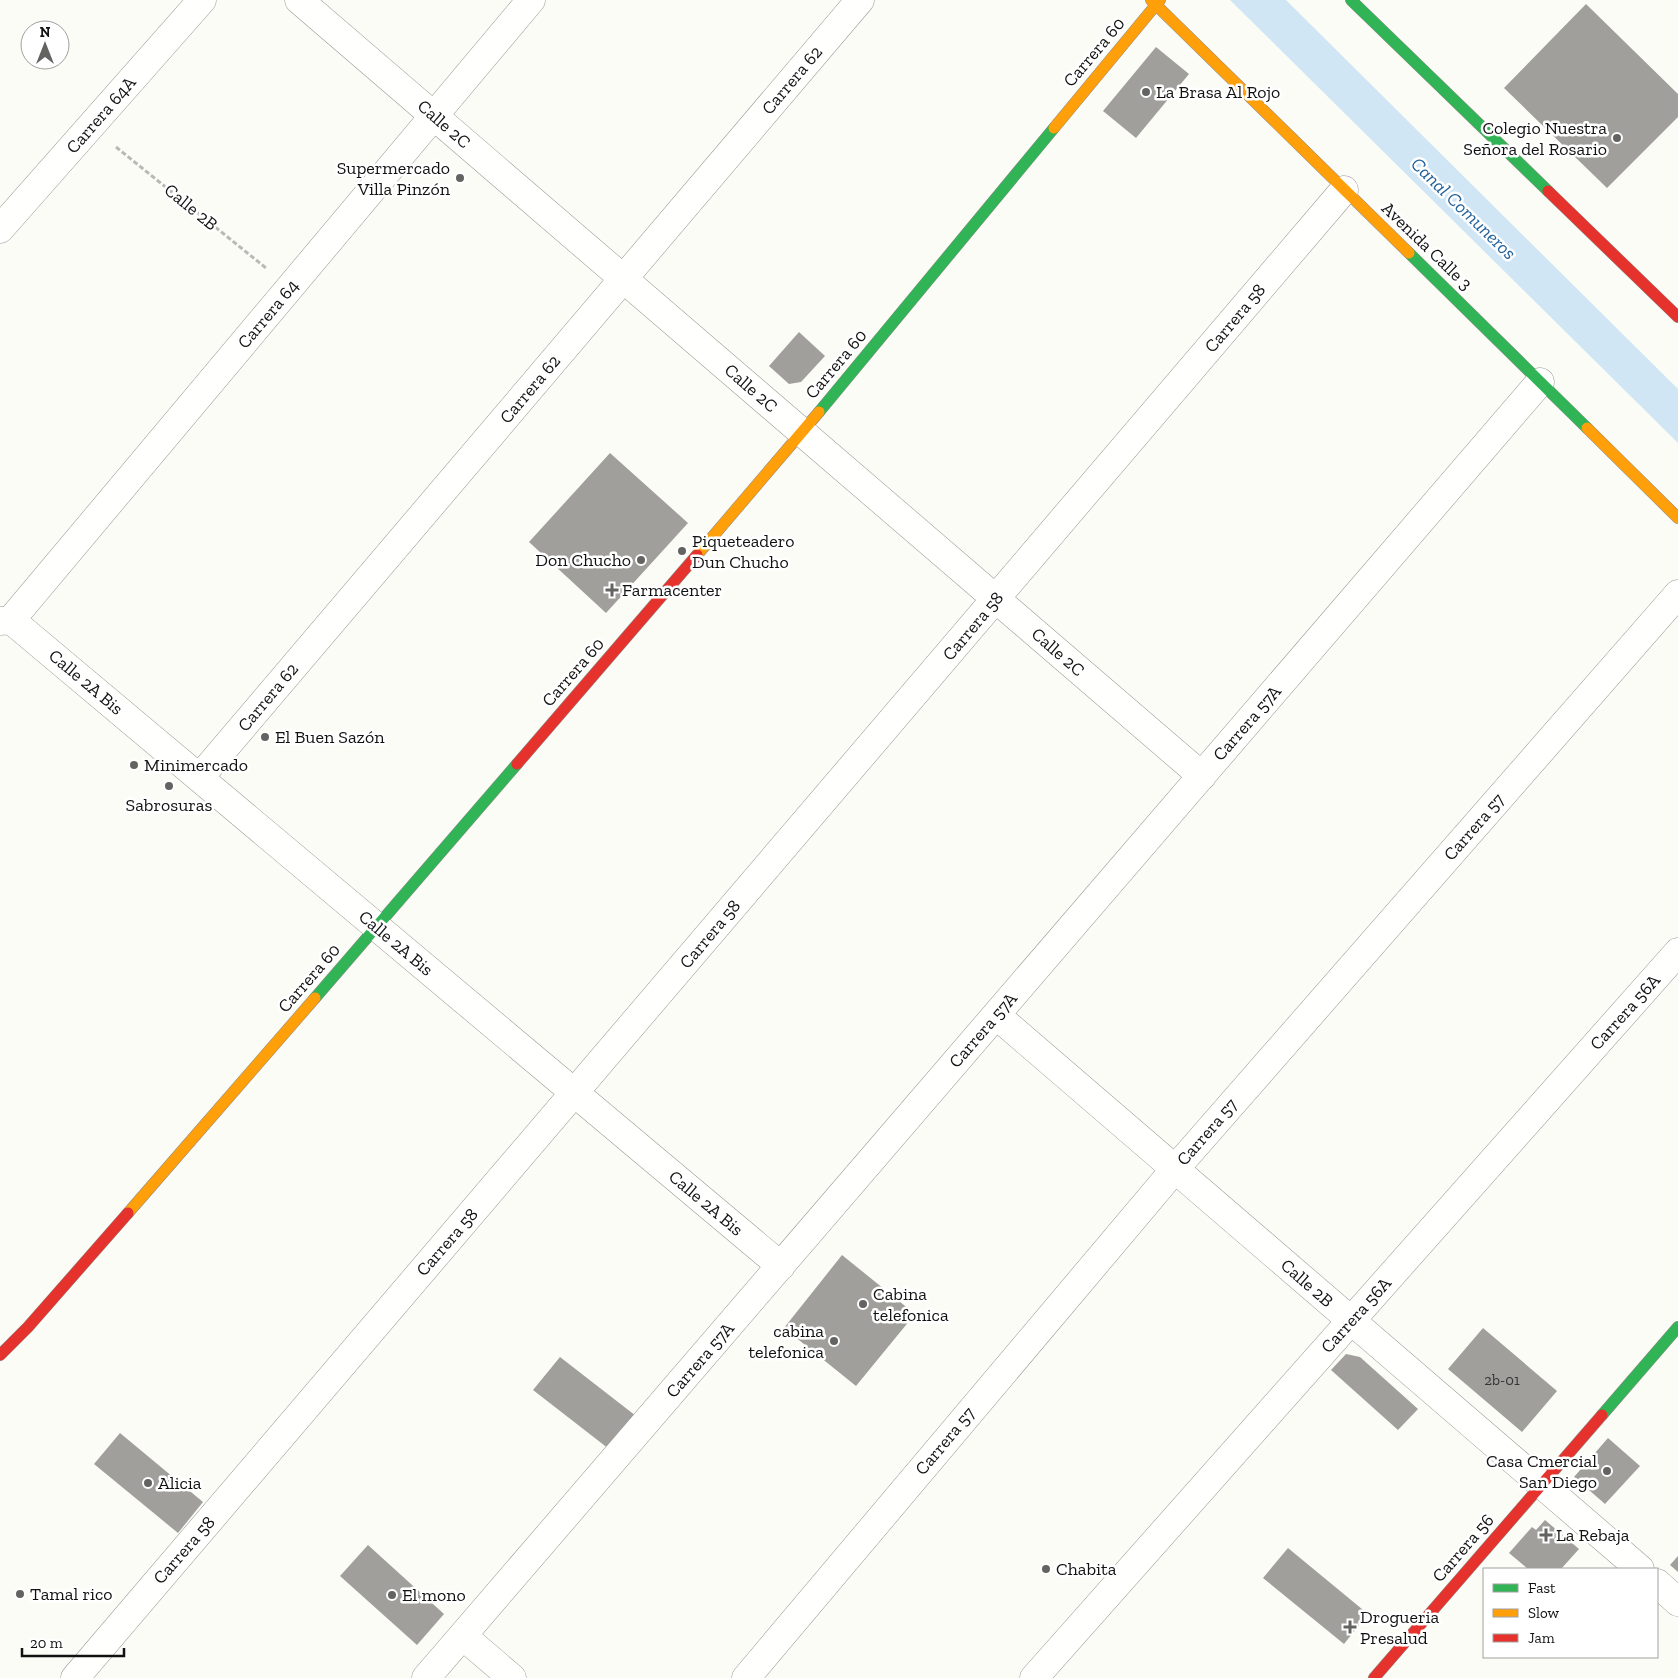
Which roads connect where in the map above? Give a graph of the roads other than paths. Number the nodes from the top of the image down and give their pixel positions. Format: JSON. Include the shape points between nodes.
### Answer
{"nodes":[{"id":1,"x":202,"y":0,"type":"edge"},
{"id":2,"x":299,"y":0,"type":"edge"},
{"id":3,"x":531,"y":0,"type":"edge"},
{"id":4,"x":860,"y":0,"type":"edge"},
{"id":5,"x":1351,"y":0,"type":"edge"},
{"id":6,"x":1156,"y":2,"type":"edge"},
{"id":7,"x":434,"y":116,"type":"junction"},
{"id":8,"x":1344,"y":190,"type":"junction"},
{"id":9,"x":0,"y":229,"type":"edge"},
{"id":10,"x":623,"y":279,"type":"junction"},
{"id":11,"x":1678,"y":317,"type":"edge"},
{"id":12,"x":1540,"y":382,"type":"junction"},
{"id":13,"x":802,"y":432,"type":"junction"},
{"id":14,"x":1678,"y":518,"type":"edge"},
{"id":15,"x":1678,"y":594,"type":"edge"},
{"id":16,"x":996,"y":599,"type":"junction"},
{"id":17,"x":5,"y":620,"type":"edge"},
{"id":18,"x":1202,"y":776,"type":"junction"},
{"id":19,"x":200,"y":777,"type":"junction"},
{"id":20,"x":377,"y":927,"type":"junction"},
{"id":21,"x":1678,"y":952,"type":"edge"},
{"id":22,"x":996,"y":1016,"type":"junction"},
{"id":23,"x":574,"y":1093,"type":"junction"},
{"id":24,"x":1175,"y":1169,"type":"junction"},
{"id":25,"x":781,"y":1266,"type":"junction"},
{"id":26,"x":1351,"y":1320,"type":"junction"},
{"id":27,"x":1678,"y":1327,"type":"edge"},
{"id":28,"x":0,"y":1355,"type":"edge"},
{"id":29,"x":1542,"y":1485,"type":"junction"},
{"id":30,"x":1639,"y":1568,"type":"edge"},
{"id":31,"x":1658,"y":1584,"type":"edge"},
{"id":32,"x":1678,"y":1602,"type":"edge"},
{"id":33,"x":463,"y":1636,"type":"junction"},
{"id":34,"x":74,"y":1678,"type":"edge"},
{"id":35,"x":426,"y":1678,"type":"edge"},
{"id":36,"x":512,"y":1678,"type":"edge"},
{"id":37,"x":746,"y":1678,"type":"edge"},
{"id":38,"x":1034,"y":1678,"type":"edge"},
{"id":39,"x":1374,"y":1678,"type":"edge"}],
"edges":[{"from":1,"to":9,"type":"street","name":"Carrera 64A"},
{"from":2,"to":7,"type":"street","name":"Calle 2C"},
{"from":3,"to":7,"type":"street","name":"Carrera 64"},
{"from":4,"to":10,"type":"street","name":"Carrera 62"},
{"from":5,"to":11,"type":"street"},
{"from":6,"to":8,"type":"street","name":"Avenida Calle 3"},
{"from":6,"to":13,"type":"street","name":"Carrera 60"},
{"from":7,"to":10,"type":"street","name":"Calle 2C"},
{"from":7,"to":17,"type":"street","name":"Carrera 64"},
{"from":8,"to":12,"type":"street","name":"Avenida Calle 3"},
{"from":8,"to":16,"type":"street","name":"Carrera 58"},
{"from":10,"to":13,"type":"street","name":"Calle 2C"},
{"from":10,"to":19,"type":"street","name":"Carrera 62"},
{"from":12,"to":14,"type":"street","name":"Avenida Calle 3"},
{"from":12,"to":18,"type":"street","name":"Carrera 57A"},
{"from":13,"to":16,"type":"street","name":"Calle 2C"},
{"from":13,"to":20,"type":"street","name":"Carrera 60"},
{"from":15,"to":24,"type":"street","name":"Carrera 57"},
{"from":16,"to":18,"type":"street","name":"Calle 2C"},
{"from":16,"to":23,"type":"street","name":"Carrera 58"},
{"from":17,"to":19,"type":"street","name":"Calle 2A Bis"},
{"from":18,"to":22,"type":"street","name":"Carrera 57A"},
{"from":19,"to":20,"type":"street","name":"Calle 2A Bis"},
{"from":20,"to":23,"type":"street","name":"Calle 2A Bis"},
{"from":20,"to":28,"type":"street","name":"Carrera 60","via":[[28,1327]]},
{"from":21,"to":26,"type":"street","name":"Carrera 56A"},
{"from":22,"to":24,"type":"street","name":"Calle 2B"},
{"from":22,"to":25,"type":"street","name":"Carrera 57A"},
{"from":23,"to":25,"type":"street","name":"Calle 2A Bis"},
{"from":23,"to":34,"type":"street","name":"Carrera 58"},
{"from":24,"to":26,"type":"street","name":"Calle 2B"},
{"from":24,"to":37,"type":"street","name":"Carrera 57"},
{"from":25,"to":33,"type":"street","name":"Carrera 57A"},
{"from":26,"to":29,"type":"street","name":"Calle 2B"},
{"from":26,"to":38,"type":"street","name":"Carrera 56A"},
{"from":27,"to":29,"type":"street","name":"Carrera 56"},
{"from":29,"to":30,"type":"street","name":"Calle 2B"},
{"from":29,"to":39,"type":"street","name":"Carrera 56"},
{"from":31,"to":32,"type":"street"},
{"from":33,"to":35,"type":"street","name":"Carrera 57A"},
{"from":33,"to":36,"type":"street"}]}
